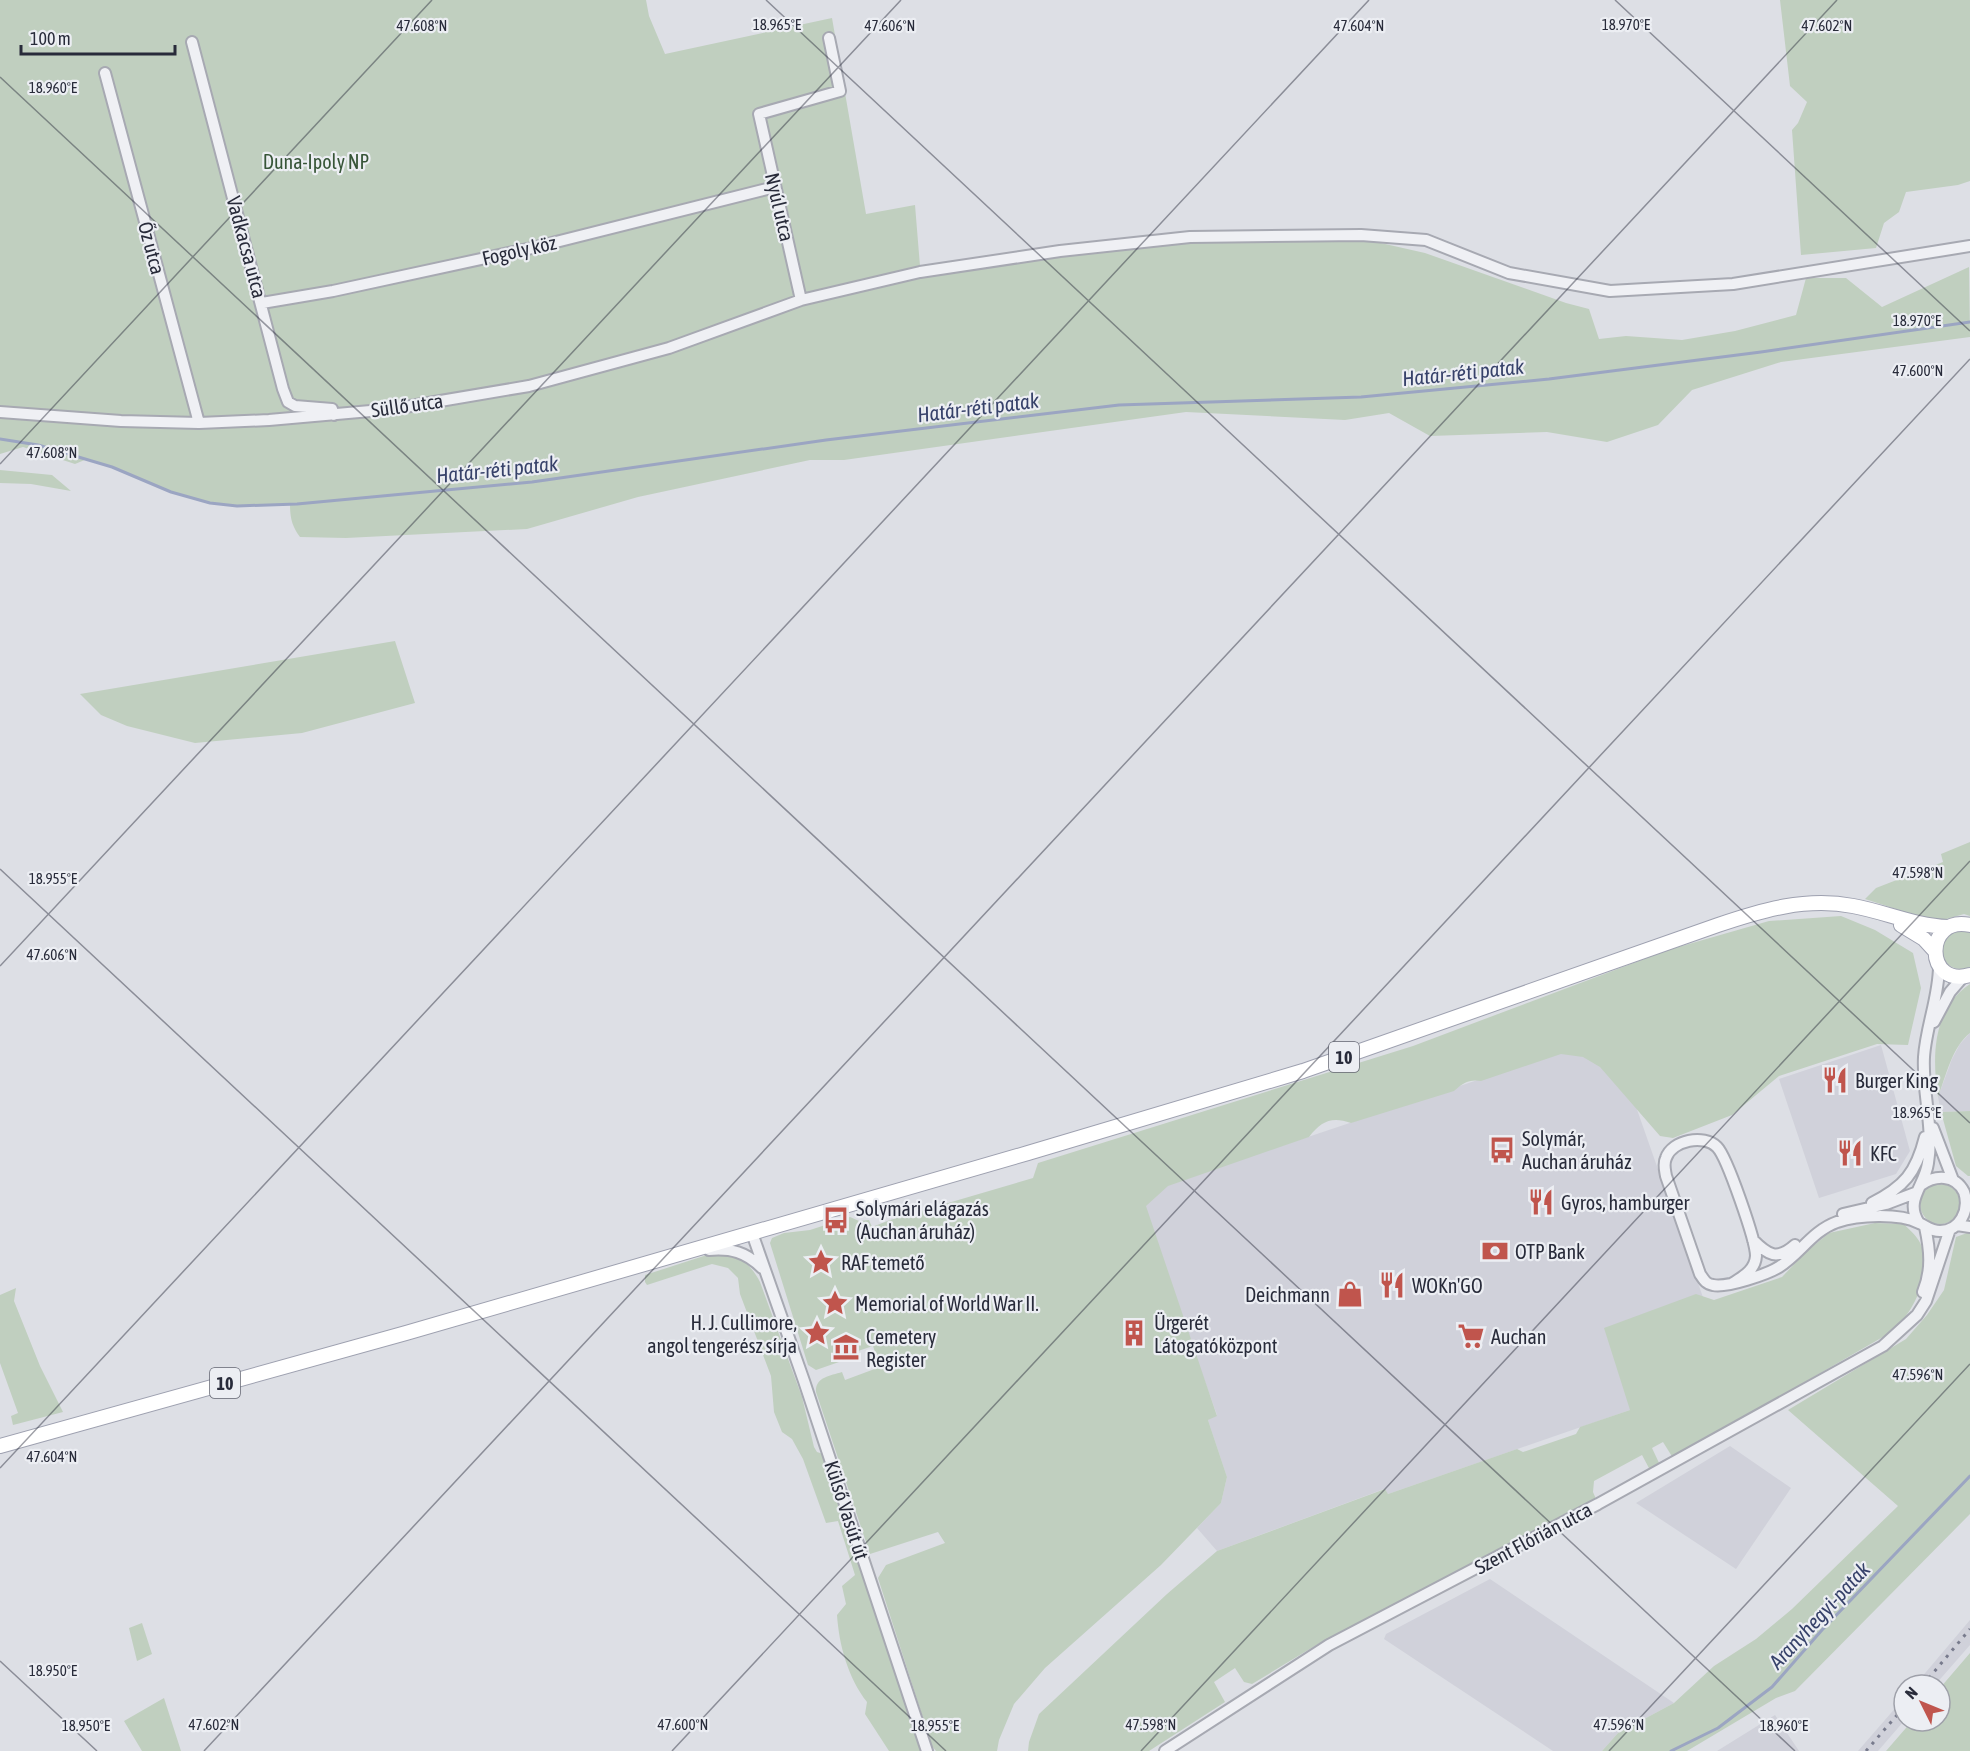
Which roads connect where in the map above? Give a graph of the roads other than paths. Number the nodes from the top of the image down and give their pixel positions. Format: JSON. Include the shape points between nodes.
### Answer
{"nodes":[{"id":1,"x":829,"y":38,"type":"dead end"},
{"id":2,"x":192,"y":42,"type":"dead end"},
{"id":3,"x":105,"y":73,"type":"dead end"},
{"id":4,"x":775,"y":187,"type":"junction"},
{"id":5,"x":1970,"y":246,"type":"edge"},
{"id":6,"x":801,"y":300,"type":"junction"},
{"id":7,"x":262,"y":303,"type":"junction"},
{"id":8,"x":0,"y":412,"type":"edge"},
{"id":9,"x":334,"y":415,"type":"junction"},
{"id":10,"x":199,"y":423,"type":"junction"},
{"id":11,"x":1878,"y":912,"type":"junction"},
{"id":12,"x":1970,"y":925,"type":"edge"},
{"id":13,"x":1948,"y":927,"type":"junction"},
{"id":14,"x":1935,"y":951,"type":"junction"},
{"id":15,"x":1939,"y":966,"type":"junction"},
{"id":16,"x":1967,"y":976,"type":"edge"},
{"id":17,"x":1927,"y":1036,"type":"junction"},
{"id":18,"x":1930,"y":1120,"type":"junction"},
{"id":19,"x":1953,"y":1180,"type":"junction"},
{"id":20,"x":1918,"y":1189,"type":"junction"},
{"id":21,"x":1968,"y":1208,"type":"edge"},
{"id":22,"x":1857,"y":1210,"type":"junction"},
{"id":23,"x":1922,"y":1225,"type":"junction"},
{"id":24,"x":1954,"y":1227,"type":"junction"},
{"id":25,"x":1970,"y":1227,"type":"edge"},
{"id":26,"x":752,"y":1233,"type":"junction"},
{"id":27,"x":1753,"y":1240,"type":"junction"},
{"id":28,"x":685,"y":1252,"type":"junction"},
{"id":29,"x":764,"y":1271,"type":"junction"},
{"id":30,"x":1733,"y":1283,"type":"junction"},
{"id":31,"x":1903,"y":1329,"type":"junction"},
{"id":32,"x":0,"y":1446,"type":"edge"},
{"id":33,"x":927,"y":1751,"type":"edge"},
{"id":34,"x":1165,"y":1751,"type":"edge"}],
"edges":[{"from":1,"to":4,"type":"street","name":"Nyúl utca","via":[[840,91],[759,114]]},
{"from":2,"to":7,"type":"street","name":"Vadkacsa utca"},
{"from":3,"to":10,"type":"street","name":"Őz utca"},
{"from":4,"to":6,"type":"street","name":"Nyúl utca"},
{"from":4,"to":7,"type":"street","name":"Fogoly köz","via":[[532,248]]},
{"from":5,"to":6,"type":"street","name":"Süllő utca","via":[[1733,284],[1610,291],[1509,273],[1426,240],[1360,235],[1190,237],[1060,251],[920,273]]},
{"from":6,"to":9,"type":"street","name":"Süllő utca","via":[[669,348],[529,386]]},
{"from":7,"to":9,"type":"street","name":"Vadkacsa utca","via":[[288,402],[332,408]]},
{"from":8,"to":10,"type":"street","name":"Süllő utca"},
{"from":9,"to":10,"type":"street","name":"Süllő utca"},
{"from":11,"to":13,"type":"main road","number":"10","via":[[1932,927]]},
{"from":11,"to":14,"type":"main road","number":"10","via":[[1914,932]]},
{"from":11,"to":26,"type":"main road","number":"10","via":[[1828,902],[1769,909],[1303,1071]]},
{"from":12,"to":13,"type":"main road","number":"10"},
{"from":13,"to":14,"type":"main road","via":[[1938,937]]},
{"from":14,"to":15,"type":"main road"},
{"from":15,"to":16,"type":"main road","via":[[1947,973]]},
{"from":15,"to":17,"type":"street"},
{"from":16,"to":17,"type":"street","via":[[1950,992]]},
{"from":17,"to":18,"type":"street","via":[[1923,1073]]},
{"from":18,"to":19,"type":"street"},
{"from":18,"to":20,"type":"street","via":[[1928,1163]]},
{"from":18,"to":22,"type":"street","via":[[1912,1173],[1896,1190]]},
{"from":19,"to":20,"type":"street","via":[[1936,1177]]},
{"from":19,"to":21,"type":"street","via":[[1964,1191]]},
{"from":20,"to":22,"type":"street","via":[[1886,1204]]},
{"from":20,"to":23,"type":"street","via":[[1913,1210]]},
{"from":21,"to":24,"type":"street"},
{"from":22,"to":27,"type":"street","via":[[1819,1225],[1784,1254],[1764,1251]]},
{"from":23,"to":24,"type":"street","via":[[1942,1232]]},
{"from":23,"to":30,"type":"street","via":[[1885,1216],[1837,1222],[1821,1230],[1777,1268]]},
{"from":23,"to":31,"type":"street","name":"Szent Flórián utca","via":[[1930,1252],[1928,1275]]},
{"from":24,"to":25,"type":"street"},
{"from":24,"to":31,"type":"street","name":"Szent Flórián utca","via":[[1926,1301]]},
{"from":26,"to":28,"type":"main road","number":"10"},
{"from":26,"to":29,"type":"street","name":"Külső Vasút út"},
{"from":27,"to":30,"type":"street","via":[[1756,1256],[1751,1270]]},
{"from":27,"to":30,"type":"street","via":[[1719,1149],[1704,1140],[1693,1140],[1671,1150],[1665,1160],[1666,1176],[1700,1274],[1711,1285]]},
{"from":28,"to":29,"type":"street","via":[[734,1250]]},
{"from":28,"to":32,"type":"main road","number":"10"},
{"from":29,"to":33,"type":"street","name":"Külső Vasút út"},
{"from":31,"to":34,"type":"street","name":"Szent Flórián utca","via":[[1861,1360],[1689,1455],[1329,1645]]}]}
